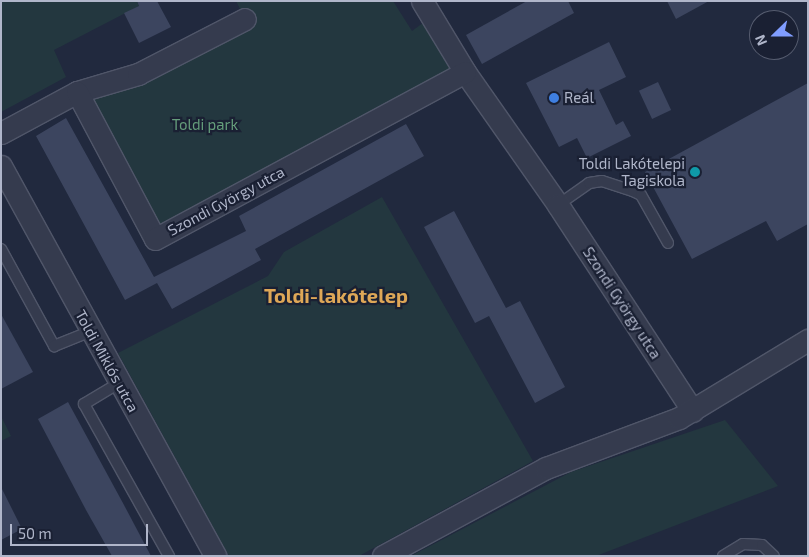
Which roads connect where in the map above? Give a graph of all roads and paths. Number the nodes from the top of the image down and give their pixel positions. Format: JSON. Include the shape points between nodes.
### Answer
{"nodes":[{"id":1,"x":422,"y":1,"type":"edge"},
{"id":2,"x":245,"y":19,"type":"dead end"},
{"id":3,"x":465,"y":72,"type":"junction"},
{"id":4,"x":77,"y":92,"type":"junction"},
{"id":5,"x":1,"y":133,"type":"edge"},
{"id":6,"x":1,"y":166,"type":"edge"},
{"id":7,"x":558,"y":205,"type":"junction"},
{"id":8,"x":668,"y":243,"type":"dead end"},
{"id":9,"x":1,"y":248,"type":"edge"},
{"id":10,"x":91,"y":331,"type":"junction"},
{"id":11,"x":808,"y":340,"type":"edge"},
{"id":12,"x":119,"y":383,"type":"junction"},
{"id":13,"x":693,"y":411,"type":"junction"},
{"id":14,"x":169,"y":556,"type":"edge"},
{"id":15,"x":214,"y":556,"type":"edge"},
{"id":16,"x":383,"y":556,"type":"edge"},
{"id":17,"x":723,"y":556,"type":"edge"},
{"id":18,"x":774,"y":556,"type":"edge"}],
"edges":[{"from":1,"to":3,"type":"street","name":"Szondi György utca"},
{"from":2,"to":4,"type":"street","via":[[138,74]]},
{"from":3,"to":4,"type":"street","name":"Szondi György utca","via":[[155,239]]},
{"from":3,"to":7,"type":"street","name":"Szondi György utca"},
{"from":4,"to":5,"type":"street"},
{"from":6,"to":10,"type":"street","name":"Toldi Miklós utca"},
{"from":7,"to":8,"type":"lane","via":[[589,183],[602,181],[633,191],[641,195]]},
{"from":7,"to":13,"type":"street","name":"Szondi György utca"},
{"from":9,"to":10,"type":"lane","via":[[54,346]]},
{"from":10,"to":12,"type":"street","name":"Toldi Miklós utca"},
{"from":11,"to":13,"type":"street"},
{"from":12,"to":14,"type":"lane","via":[[84,404]]},
{"from":12,"to":15,"type":"street","name":"Toldi Miklós utca"},
{"from":13,"to":16,"type":"street","via":[[546,468]]},
{"from":17,"to":18,"type":"lane","via":[[743,544],[762,545]]}]}
